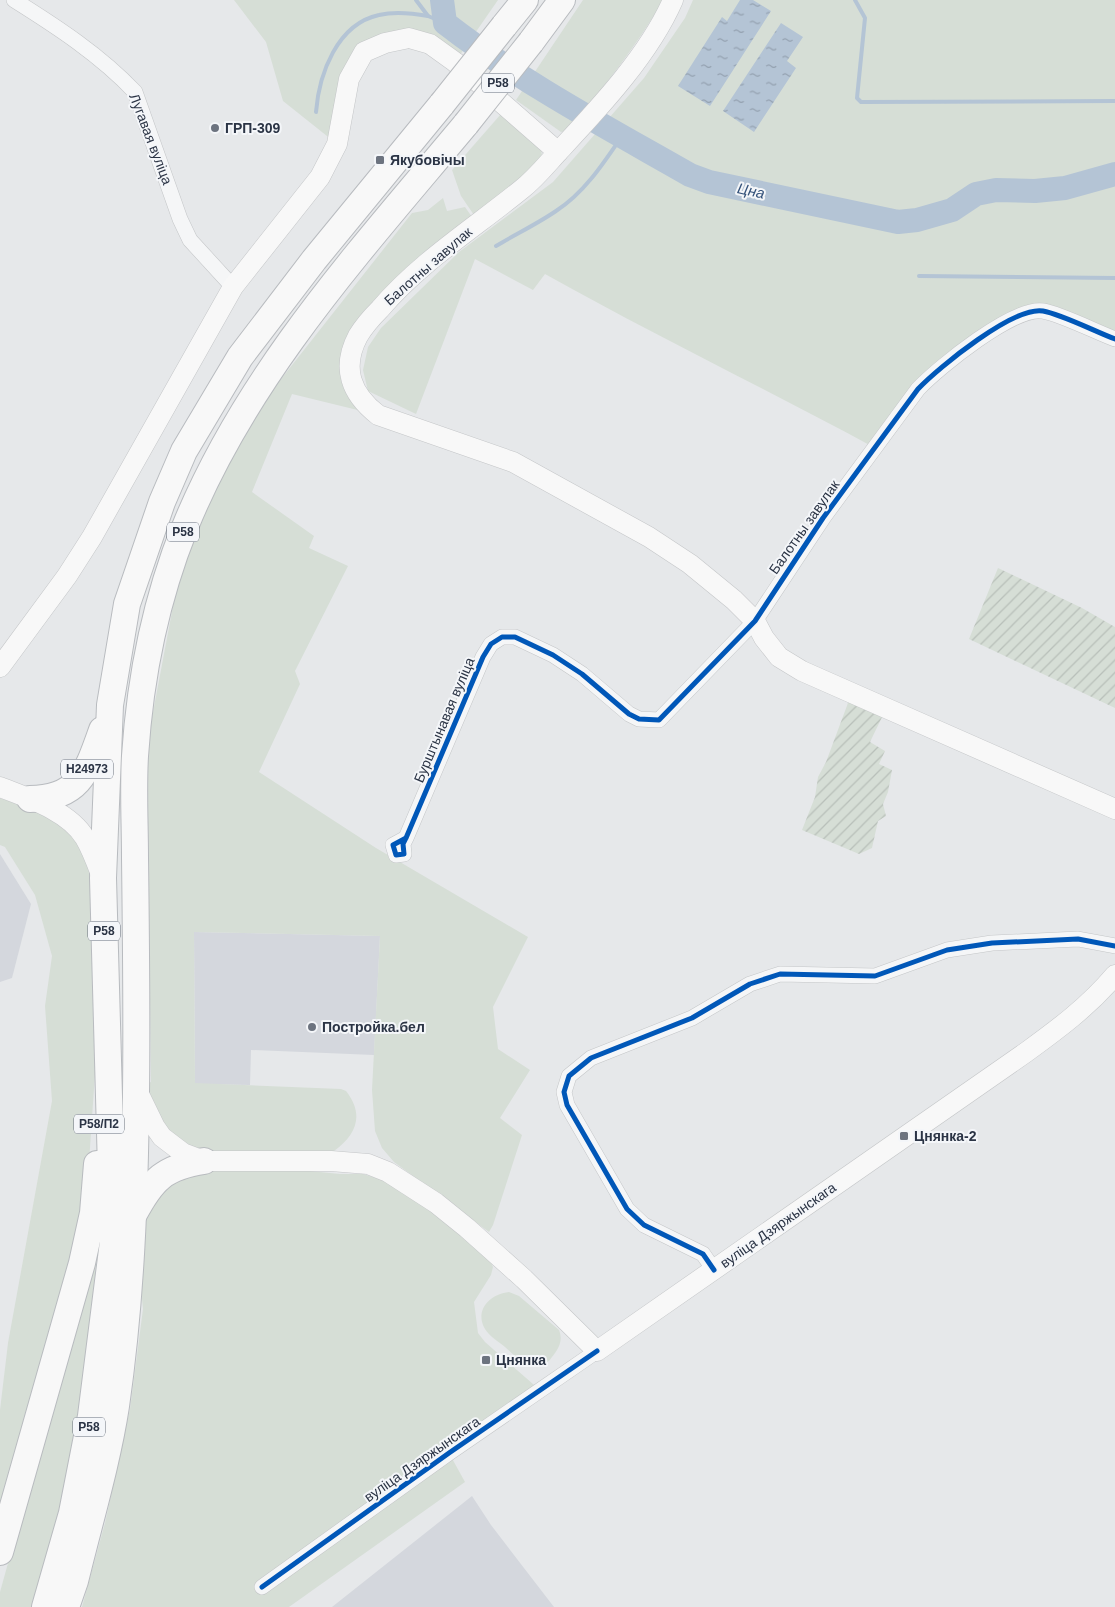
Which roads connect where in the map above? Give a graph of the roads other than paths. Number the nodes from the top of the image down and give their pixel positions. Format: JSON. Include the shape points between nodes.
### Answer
{"nodes":[{"id":1,"x":14,"y":0,"type":"edge"},
{"id":2,"x":525,"y":0,"type":"edge"},
{"id":3,"x":562,"y":0,"type":"edge"},
{"id":4,"x":673,"y":0,"type":"edge"},
{"id":5,"x":558,"y":152,"type":"junction"},
{"id":6,"x":233,"y":287,"type":"junction"},
{"id":7,"x":1115,"y":339,"type":"edge"},
{"id":8,"x":755,"y":620,"type":"junction"},
{"id":9,"x":0,"y":667,"type":"edge"},
{"id":10,"x":110,"y":706,"type":"junction"},
{"id":11,"x":0,"y":787,"type":"edge"},
{"id":12,"x":30,"y":799,"type":"junction"},
{"id":13,"x":1115,"y":809,"type":"edge"},
{"id":14,"x":406,"y":838,"type":"dead end"},
{"id":15,"x":102,"y":878,"type":"junction"},
{"id":16,"x":1115,"y":946,"type":"edge"},
{"id":17,"x":1115,"y":975,"type":"edge"},
{"id":18,"x":106,"y":984,"type":"junction"},
{"id":19,"x":136,"y":1088,"type":"junction"},
{"id":20,"x":204,"y":1161,"type":"junction"},
{"id":21,"x":134,"y":1215,"type":"junction"},
{"id":22,"x":714,"y":1270,"type":"junction"},
{"id":23,"x":597,"y":1351,"type":"junction"},
{"id":24,"x":0,"y":1552,"type":"edge"},
{"id":25,"x":75,"y":1581,"type":"junction"},
{"id":26,"x":262,"y":1586,"type":"dead end"},
{"id":27,"x":45,"y":1607,"type":"edge"},
{"id":28,"x":66,"y":1607,"type":"edge"},
{"id":29,"x":71,"y":1607,"type":"edge"}],
"edges":[{"from":1,"to":6,"type":"street","name":"Лугавая вуліца","via":[[69,35],[135,92],[190,240]]},
{"from":2,"to":10,"type":"highway","number":"Р58","bridge":true,"via":[[314,260],[222,386],[184,451],[149,535],[127,604]]},
{"from":3,"to":19,"type":"highway","number":"Р58","bridge":true,"via":[[273,363],[233,427],[184,530],[163,594],[142,684],[135,758]]},
{"from":4,"to":5,"type":"main road","name":"Балотны завулак","via":[[638,57],[606,99]]},
{"from":5,"to":6,"type":"main road","via":[[430,44],[409,38],[385,43],[364,52],[349,79],[336,144],[320,177]]},
{"from":5,"to":8,"type":"main road","name":"Балотны завулак","via":[[523,188],[402,286],[369,322],[352,351],[351,380],[355,392],[378,415],[513,462],[626,523],[690,564]]},
{"from":6,"to":9,"type":"main road","via":[[92,537]]},
{"from":7,"to":8,"type":"street","name":"Балотны завулак","via":[[1044,311],[1030,311],[1013,317],[936,370],[918,389],[823,518]]},
{"from":8,"to":13,"type":"main road","name":"Балотны завулак","via":[[779,656],[802,672]]},
{"from":8,"to":14,"type":"street","name":"Бурштынавая вуліца","via":[[659,720],[639,719],[628,714],[582,674],[553,655],[515,637],[502,637],[491,644],[483,657]]},
{"from":10,"to":12,"type":"highway","number":"Н24973","via":[[93,756],[78,783],[50,798]]},
{"from":10,"to":15,"type":"highway","number":"Р58"},
{"from":11,"to":12,"type":"main road","number":"Н24973"},
{"from":12,"to":15,"type":"main road","number":"Н24973","via":[[76,826],[85,838]]},
{"from":15,"to":18,"type":"highway","number":"Р58"},
{"from":16,"to":22,"type":"street","via":[[1070,939],[992,943],[947,950],[875,976],[780,974],[766,978],[692,1018],[580,1065],[565,1084],[567,1105],[627,1209],[644,1225],[703,1254]]},
{"from":17,"to":22,"type":"main road","name":"вуліца Дзяржынскага","via":[[1074,1018]]},
{"from":18,"to":24,"type":"highway","number":"Р58/П2","via":[[93,1213],[82,1263]]},
{"from":18,"to":27,"type":"highway","number":"Р58","via":[[113,1242],[91,1416],[72,1513]]},
{"from":19,"to":20,"type":"main road","via":[[162,1137],[183,1153]]},
{"from":19,"to":21,"type":"highway","number":"Р58"},
{"from":20,"to":21,"type":"highway","via":[[182,1164],[157,1179]]},
{"from":20,"to":23,"type":"main road","via":[[331,1161],[368,1164],[388,1172],[467,1228]]},
{"from":21,"to":25,"type":"highway","number":"Р58","via":[[116,1408]]},
{"from":22,"to":23,"type":"main road","name":"вуліца Дзяржынскага"},
{"from":23,"to":26,"type":"street","name":"вуліца Дзяржынскага"},
{"from":25,"to":28,"type":"highway","number":"Р58"},
{"from":25,"to":29,"type":"main road"}]}
